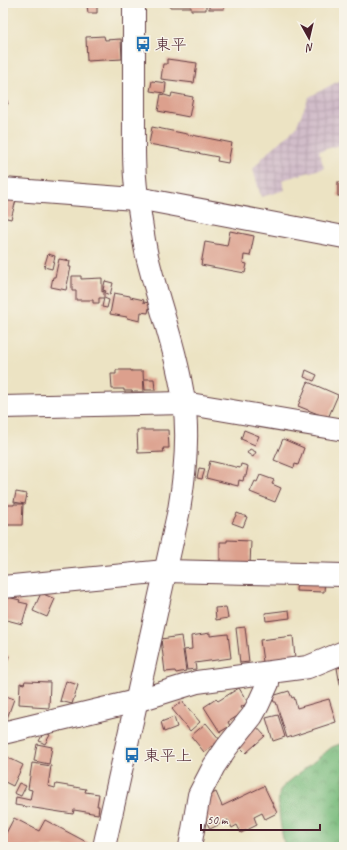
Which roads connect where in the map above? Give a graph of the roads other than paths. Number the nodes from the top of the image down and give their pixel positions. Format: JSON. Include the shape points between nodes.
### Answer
{"nodes":[{"id":1,"x":134,"y":3,"type":"edge"},
{"id":2,"x":3,"y":190,"type":"edge"},
{"id":3,"x":137,"y":200,"type":"junction"},
{"id":4,"x":344,"y":237,"type":"edge"},
{"id":5,"x":184,"y":403,"type":"junction"},
{"id":6,"x":3,"y":407,"type":"edge"},
{"id":7,"x":344,"y":430,"type":"edge"},
{"id":8,"x":165,"y":571,"type":"junction"},
{"id":9,"x":344,"y":575,"type":"edge"},
{"id":10,"x":3,"y":587,"type":"edge"},
{"id":11,"x":344,"y":653,"type":"edge"},
{"id":12,"x":267,"y":673,"type":"junction"},
{"id":13,"x":136,"y":701,"type":"junction"},
{"id":14,"x":3,"y":734,"type":"edge"},
{"id":15,"x":104,"y":847,"type":"edge"},
{"id":16,"x":190,"y":847,"type":"edge"}],
"edges":[{"from":1,"to":3,"type":"street","via":[[134,145]]},
{"from":2,"to":3,"type":"street"},
{"from":3,"to":4,"type":"street"},
{"from":3,"to":5,"type":"street","via":[[147,256],[174,352]]},
{"from":5,"to":6,"type":"street"},
{"from":5,"to":7,"type":"street"},
{"from":5,"to":8,"type":"street","via":[[185,474]]},
{"from":8,"to":9,"type":"street"},
{"from":8,"to":10,"type":"street"},
{"from":8,"to":13,"type":"street"},
{"from":11,"to":12,"type":"street","via":[[308,668]]},
{"from":12,"to":13,"type":"street","via":[[197,682]]},
{"from":12,"to":16,"type":"street","via":[[268,683],[252,716],[227,746],[199,795]]},
{"from":13,"to":14,"type":"street"},
{"from":13,"to":15,"type":"street"}]}
